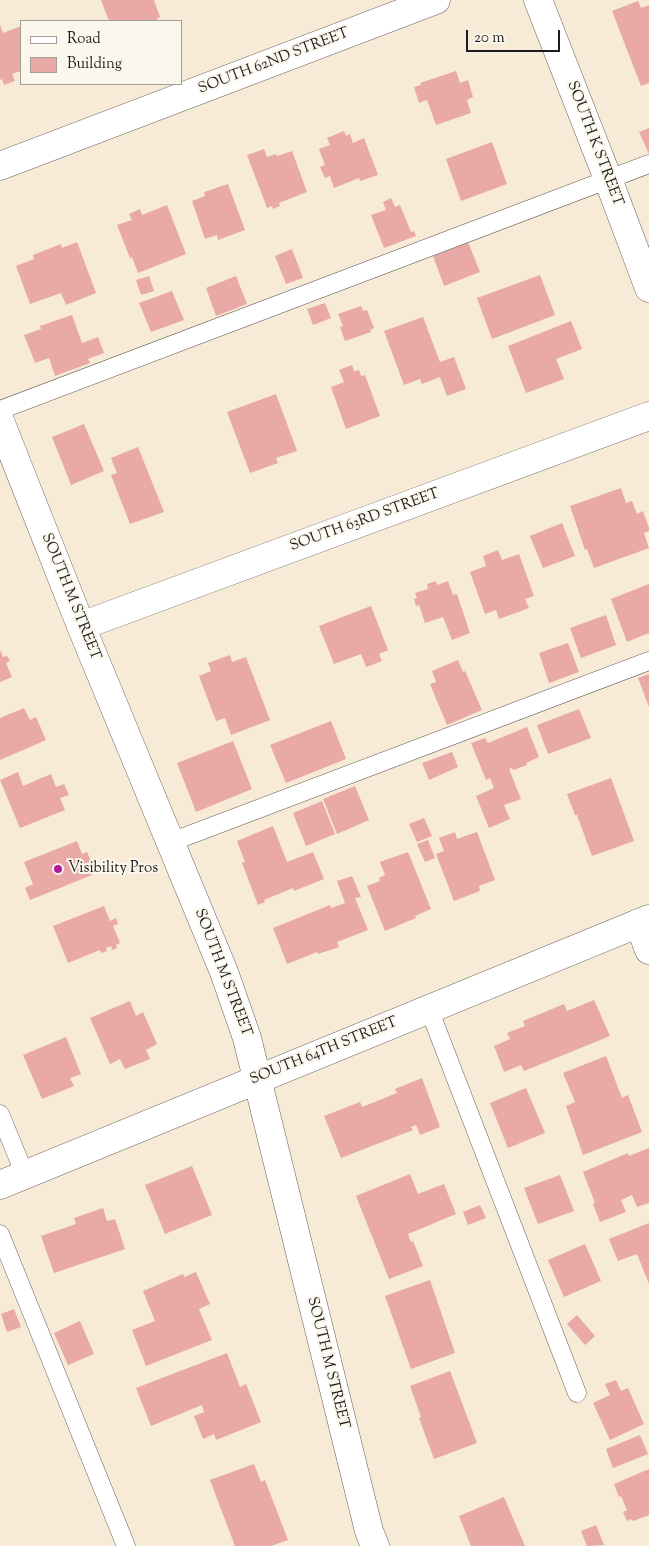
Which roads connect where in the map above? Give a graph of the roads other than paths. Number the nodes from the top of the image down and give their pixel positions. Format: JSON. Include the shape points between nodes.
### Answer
{"nodes":[{"id":1,"x":436,"y":0,"type":"edge"},
{"id":2,"x":538,"y":0,"type":"edge"},
{"id":3,"x":649,"y":164,"type":"edge"},
{"id":4,"x":0,"y":166,"type":"edge"},
{"id":5,"x":608,"y":179,"type":"junction"},
{"id":6,"x":649,"y":288,"type":"edge"},
{"id":7,"x":0,"y":410,"type":"edge"},
{"id":8,"x":649,"y":416,"type":"edge"},
{"id":9,"x":0,"y":422,"type":"edge"},
{"id":10,"x":81,"y":626,"type":"junction"},
{"id":11,"x":649,"y":662,"type":"edge"},
{"id":12,"x":170,"y":842,"type":"junction"},
{"id":13,"x":644,"y":921,"type":"edge"},
{"id":14,"x":649,"y":950,"type":"edge"},
{"id":15,"x":429,"y":1009,"type":"junction"},
{"id":16,"x":257,"y":1079,"type":"junction"},
{"id":17,"x":0,"y":1114,"type":"edge"},
{"id":18,"x":25,"y":1175,"type":"junction"},
{"id":19,"x":0,"y":1185,"type":"edge"},
{"id":20,"x":0,"y":1234,"type":"edge"},
{"id":21,"x":577,"y":1393,"type":"dead end"},
{"id":22,"x":126,"y":1546,"type":"edge"},
{"id":23,"x":375,"y":1546,"type":"edge"}],
"edges":[{"from":1,"to":4,"type":"street","name":"SOUTH 62ND STREET"},
{"from":2,"to":5,"type":"street","name":"SOUTH K STREET"},
{"from":3,"to":5,"type":"lane"},
{"from":5,"to":6,"type":"street","name":"SOUTH K STREET"},
{"from":5,"to":7,"type":"lane"},
{"from":8,"to":10,"type":"street","name":"SOUTH 63RD STREET"},
{"from":9,"to":10,"type":"street","name":"SOUTH M STREET"},
{"from":10,"to":12,"type":"street","name":"SOUTH M STREET"},
{"from":11,"to":12,"type":"lane"},
{"from":12,"to":16,"type":"street","name":"SOUTH M STREET","via":[[224,972],[247,1038]]},
{"from":13,"to":14,"type":"street"},
{"from":13,"to":15,"type":"street","name":"SOUTH 64TH STREET"},
{"from":15,"to":16,"type":"street","name":"SOUTH 64TH STREET"},
{"from":15,"to":21,"type":"lane"},
{"from":16,"to":18,"type":"street","name":"SOUTH 64TH STREET"},
{"from":16,"to":23,"type":"street","name":"SOUTH M STREET"},
{"from":17,"to":18,"type":"lane"},
{"from":18,"to":19,"type":"street","name":"SOUTH 64TH STREET"},
{"from":20,"to":22,"type":"lane"}]}
